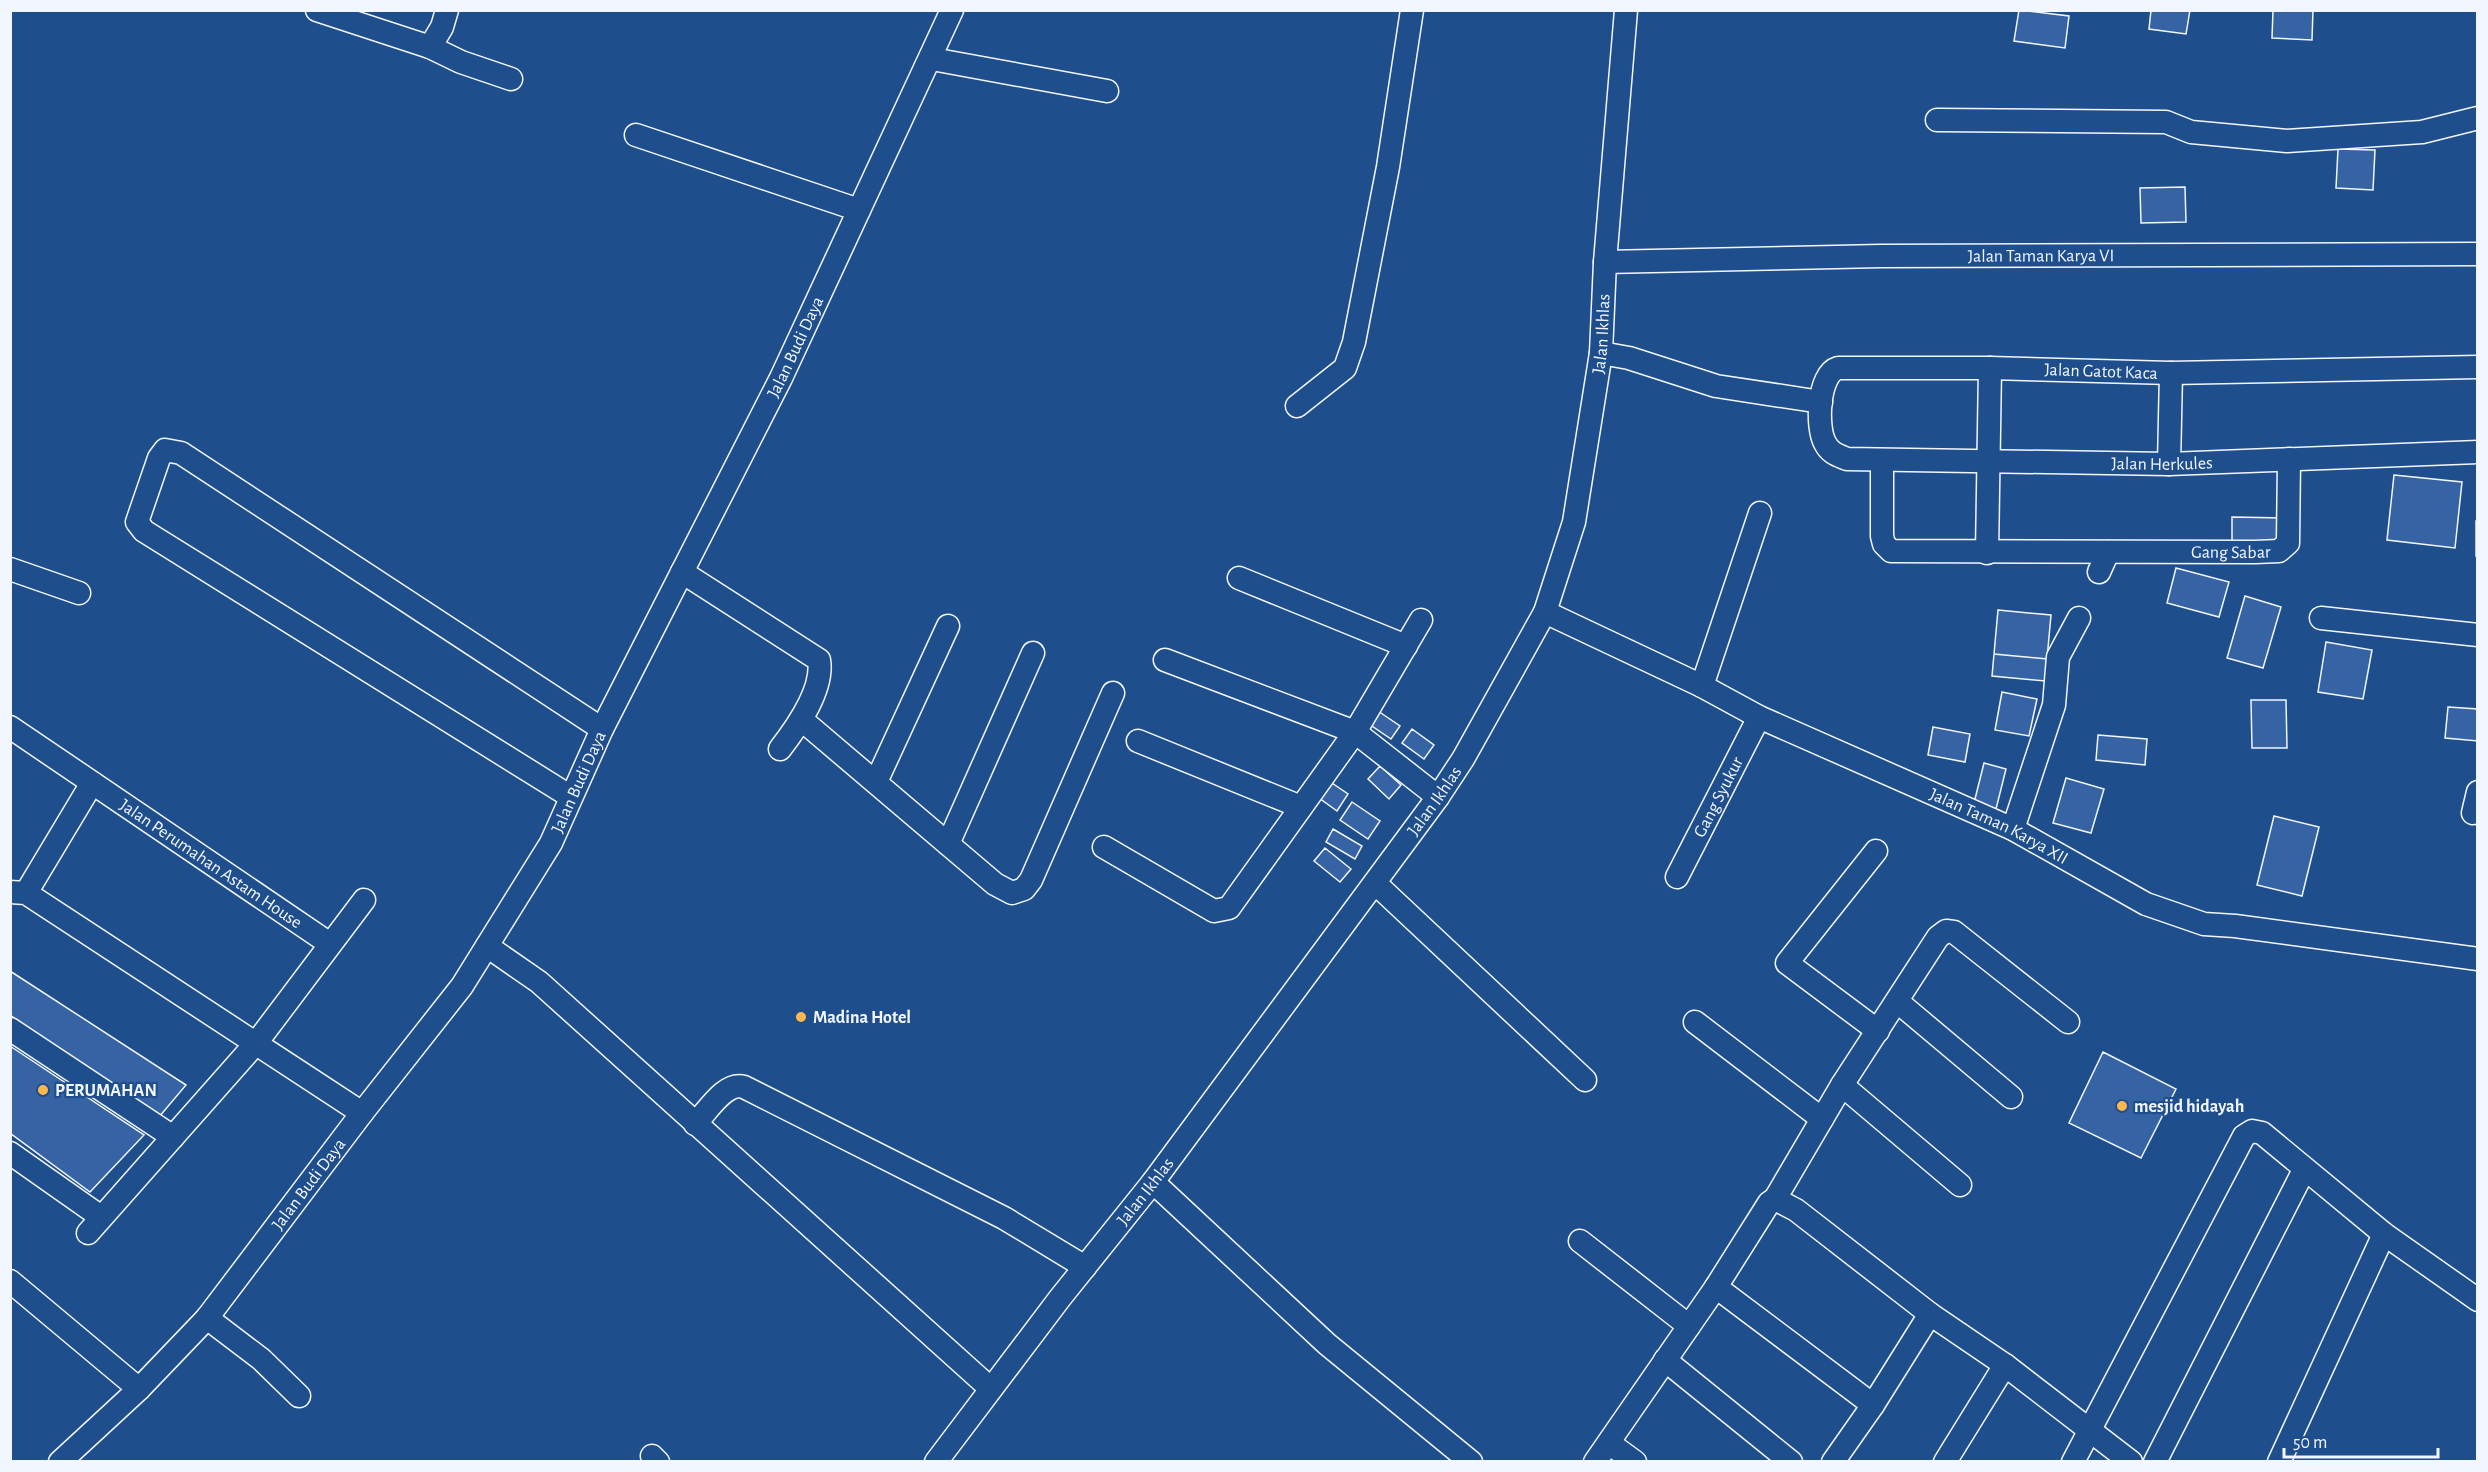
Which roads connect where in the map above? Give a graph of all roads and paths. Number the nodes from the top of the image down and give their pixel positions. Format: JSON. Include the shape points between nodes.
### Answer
{"nodes":[{"id":1,"x":317,"y":10,"type":"edge"},
{"id":2,"x":447,"y":10,"type":"edge"},
{"id":3,"x":952,"y":10,"type":"edge"},
{"id":4,"x":1412,"y":10,"type":"edge"},
{"id":5,"x":1626,"y":10,"type":"edge"},
{"id":6,"x":430,"y":47,"type":"junction"},
{"id":7,"x":932,"y":59,"type":"junction"},
{"id":8,"x":511,"y":79,"type":"dead end"},
{"id":9,"x":1107,"y":91,"type":"dead end"},
{"id":10,"x":2478,"y":118,"type":"edge"},
{"id":11,"x":1937,"y":120,"type":"dead end"},
{"id":12,"x":636,"y":135,"type":"dead end"},
{"id":13,"x":859,"y":210,"type":"junction"},
{"id":14,"x":2478,"y":254,"type":"edge"},
{"id":15,"x":1605,"y":262,"type":"junction"},
{"id":16,"x":1601,"y":353,"type":"junction"},
{"id":17,"x":2478,"y":367,"type":"edge"},
{"id":18,"x":1990,"y":368,"type":"junction"},
{"id":19,"x":2171,"y":373,"type":"junction"},
{"id":20,"x":1821,"y":402,"type":"junction"},
{"id":21,"x":1296,"y":406,"type":"dead end"},
{"id":22,"x":2478,"y":452,"type":"edge"},
{"id":23,"x":1847,"y":459,"type":"joint"},
{"id":24,"x":2289,"y":459,"type":"junction"},
{"id":25,"x":1988,"y":461,"type":"junction"},
{"id":26,"x":1882,"y":462,"type":"junction"},
{"id":27,"x":2169,"y":464,"type":"junction"},
{"id":28,"x":1760,"y":513,"type":"dead end"},
{"id":29,"x":1987,"y":553,"type":"junction"},
{"id":30,"x":10,"y":569,"type":"edge"},
{"id":31,"x":682,"y":572,"type":"junction"},
{"id":32,"x":1239,"y":578,"type":"dead end"},
{"id":33,"x":79,"y":593,"type":"dead end"},
{"id":34,"x":1545,"y":612,"type":"junction"},
{"id":35,"x":2079,"y":618,"type":"dead end"},
{"id":36,"x":2321,"y":618,"type":"dead end"},
{"id":37,"x":1422,"y":620,"type":"dead end"},
{"id":38,"x":948,"y":626,"type":"dead end"},
{"id":39,"x":2478,"y":635,"type":"edge"},
{"id":40,"x":1406,"y":646,"type":"junction"},
{"id":41,"x":1033,"y":652,"type":"dead end"},
{"id":42,"x":1165,"y":660,"type":"dead end"},
{"id":43,"x":1702,"y":686,"type":"junction"},
{"id":44,"x":1113,"y":693,"type":"dead end"},
{"id":45,"x":1759,"y":717,"type":"junction"},
{"id":46,"x":802,"y":720,"type":"junction"},
{"id":47,"x":10,"y":726,"type":"edge"},
{"id":48,"x":602,"y":729,"type":"junction"},
{"id":49,"x":1355,"y":732,"type":"junction"},
{"id":50,"x":1138,"y":741,"type":"dead end"},
{"id":51,"x":780,"y":749,"type":"dead end"},
{"id":52,"x":876,"y":782,"type":"junction"},
{"id":53,"x":92,"y":783,"type":"junction"},
{"id":54,"x":571,"y":797,"type":"junction"},
{"id":55,"x":1438,"y":797,"type":"junction"},
{"id":56,"x":1301,"y":807,"type":"junction"},
{"id":57,"x":2013,"y":829,"type":"junction"},
{"id":58,"x":948,"y":844,"type":"junction"},
{"id":59,"x":1104,"y":847,"type":"dead end"},
{"id":60,"x":1876,"y":850,"type":"dead end"},
{"id":61,"x":1677,"y":877,"type":"dead end"},
{"id":62,"x":1375,"y":883,"type":"junction"},
{"id":63,"x":18,"y":892,"type":"edge"},
{"id":64,"x":364,"y":900,"type":"dead end"},
{"id":65,"x":330,"y":944,"type":"junction"},
{"id":66,"x":487,"y":946,"type":"junction"},
{"id":67,"x":2478,"y":959,"type":"edge"},
{"id":68,"x":1898,"y":1002,"type":"junction"},
{"id":69,"x":1695,"y":1022,"type":"dead end"},
{"id":70,"x":2068,"y":1022,"type":"dead end"},
{"id":71,"x":10,"y":1029,"type":"edge"},
{"id":72,"x":1878,"y":1031,"type":"junction"},
{"id":73,"x":257,"y":1042,"type":"junction"},
{"id":74,"x":1584,"y":1080,"type":"dead end"},
{"id":75,"x":1842,"y":1085,"type":"junction"},
{"id":76,"x":2011,"y":1097,"type":"dead end"},
{"id":77,"x":362,"y":1113,"type":"junction"},
{"id":78,"x":1822,"y":1119,"type":"junction"},
{"id":79,"x":695,"y":1124,"type":"junction"},
{"id":80,"x":173,"y":1137,"type":"junction"},
{"id":81,"x":10,"y":1153,"type":"edge"},
{"id":82,"x":2304,"y":1170,"type":"junction"},
{"id":83,"x":1154,"y":1182,"type":"junction"},
{"id":84,"x":1960,"y":1185,"type":"dead end"},
{"id":85,"x":1775,"y":1199,"type":"junction"},
{"id":86,"x":2384,"y":1234,"type":"junction"},
{"id":87,"x":1580,"y":1240,"type":"dead end"},
{"id":88,"x":1085,"y":1267,"type":"junction"},
{"id":89,"x":10,"y":1281,"type":"edge"},
{"id":90,"x":1716,"y":1287,"type":"junction"},
{"id":91,"x":2478,"y":1300,"type":"edge"},
{"id":92,"x":1930,"y":1314,"type":"junction"},
{"id":93,"x":207,"y":1318,"type":"junction"},
{"id":94,"x":1689,"y":1326,"type":"junction"},
{"id":95,"x":1665,"y":1360,"type":"junction"},
{"id":96,"x":2006,"y":1365,"type":"junction"},
{"id":97,"x":139,"y":1389,"type":"junction"},
{"id":98,"x":991,"y":1389,"type":"junction"},
{"id":99,"x":299,"y":1396,"type":"dead end"},
{"id":100,"x":1873,"y":1405,"type":"junction"},
{"id":101,"x":2090,"y":1427,"type":"junction"},
{"id":102,"x":1609,"y":1443,"type":"junction"},
{"id":103,"x":60,"y":1461,"type":"edge"},
{"id":104,"x":936,"y":1461,"type":"edge"},
{"id":105,"x":1471,"y":1461,"type":"edge"},
{"id":106,"x":1595,"y":1461,"type":"edge"},
{"id":107,"x":1635,"y":1461,"type":"edge"},
{"id":108,"x":1791,"y":1461,"type":"edge"},
{"id":109,"x":1833,"y":1461,"type":"edge"},
{"id":110,"x":1945,"y":1461,"type":"edge"},
{"id":111,"x":2073,"y":1461,"type":"edge"},
{"id":112,"x":2132,"y":1461,"type":"edge"},
{"id":113,"x":2155,"y":1461,"type":"edge"},
{"id":114,"x":2279,"y":1461,"type":"edge"}],
"edges":[{"from":1,"to":6,"type":"street"},
{"from":2,"to":6,"type":"street"},
{"from":3,"to":7,"type":"street","name":"Jalan Budi Daya"},
{"from":4,"to":21,"type":"street","via":[[1388,167],[1354,342],[1345,368]]},
{"from":5,"to":15,"type":"street","name":"Jalan Ikhlas"},
{"from":6,"to":8,"type":"street"},
{"from":7,"to":9,"type":"street"},
{"from":7,"to":13,"type":"street","name":"Jalan Budi Daya"},
{"from":10,"to":11,"type":"street","via":[[2422,132],[2287,141],[2191,132],[2166,122]]},
{"from":12,"to":13,"type":"street"},
{"from":13,"to":31,"type":"street","name":"Jalan Budi Daya","via":[[781,378]]},
{"from":14,"to":15,"type":"street","name":"Jalan Taman Karya VI","via":[[1881,256]]},
{"from":15,"to":16,"type":"street","name":"Jalan Ikhlas"},
{"from":16,"to":20,"type":"street","via":[[1716,386]]},
{"from":16,"to":34,"type":"street","name":"Jalan Ikhlas","via":[[1574,522]]},
{"from":17,"to":19,"type":"street","name":"Jalan Gatot Kaca"},
{"from":18,"to":19,"type":"street","name":"Jalan Gatot Kaca"},
{"from":18,"to":20,"type":"street","name":"Jalan Gatot Kaca","via":[[1838,368],[1830,370],[1825,378]]},
{"from":18,"to":25,"type":"street"},
{"from":19,"to":27,"type":"street"},
{"from":20,"to":23,"type":"street","name":"Jalan Gatot Kaca","via":[[1821,436],[1833,453]]},
{"from":22,"to":24,"type":"street","name":"Jalan Herkules"},
{"from":23,"to":26,"type":"street","name":"Jalan Herkules"},
{"from":24,"to":27,"type":"street","name":"Jalan Herkules"},
{"from":24,"to":29,"type":"street","name":"Gang Sabar","via":[[2290,520],[2284,548],[2104,562]]},
{"from":25,"to":26,"type":"street","name":"Jalan Herkules"},
{"from":25,"to":27,"type":"street","name":"Jalan Herkules"},
{"from":25,"to":29,"type":"street"},
{"from":26,"to":29,"type":"street","via":[[1882,536],[1886,548]]},
{"from":28,"to":43,"type":"street"},
{"from":30,"to":33,"type":"street"},
{"from":31,"to":46,"type":"street","via":[[819,660],[821,671]]},
{"from":31,"to":48,"type":"street","name":"Jalan Budi Daya"},
{"from":32,"to":40,"type":"street"},
{"from":34,"to":43,"type":"street","name":"Jalan Taman Karya XII"},
{"from":34,"to":55,"type":"street","name":"Jalan Ikhlas"},
{"from":35,"to":57,"type":"street","via":[[2058,657],[2054,705]]},
{"from":36,"to":39,"type":"street"},
{"from":37,"to":40,"type":"street"},
{"from":38,"to":52,"type":"street"},
{"from":40,"to":49,"type":"street"},
{"from":41,"to":58,"type":"street"},
{"from":42,"to":49,"type":"street"},
{"from":43,"to":45,"type":"street","name":"Jalan Taman Karya XII"},
{"from":44,"to":58,"type":"street","via":[[1024,889],[1005,891]]},
{"from":45,"to":57,"type":"street","name":"Jalan Taman Karya XII"},
{"from":45,"to":61,"type":"street","name":"Gang Syukur"},
{"from":46,"to":51,"type":"street"},
{"from":46,"to":52,"type":"street"},
{"from":47,"to":53,"type":"street","name":"Jalan Perumahan Astam House"},
{"from":48,"to":54,"type":"street","name":"Jalan Budi Daya"},
{"from":48,"to":54,"type":"street","via":[[181,453],[165,450],[159,458],[136,522],[144,531]]},
{"from":49,"to":55,"type":"street"},
{"from":49,"to":56,"type":"street"},
{"from":50,"to":56,"type":"street"},
{"from":52,"to":58,"type":"street"},
{"from":53,"to":63,"type":"street"},
{"from":53,"to":65,"type":"street","name":"Jalan Perumahan Astam House"},
{"from":54,"to":66,"type":"street","name":"Jalan Budi Daya","via":[[551,843]]},
{"from":55,"to":62,"type":"street","name":"Jalan Ikhlas"},
{"from":56,"to":59,"type":"street","via":[[1224,910],[1214,911]]},
{"from":57,"to":67,"type":"street","name":"Jalan Taman Karya XII","via":[[2146,904],[2194,922]]},
{"from":60,"to":72,"type":"street","via":[[1787,963]]},
{"from":62,"to":74,"type":"street"},
{"from":62,"to":83,"type":"street","name":"Jalan Ikhlas"},
{"from":63,"to":73,"type":"street"},
{"from":64,"to":65,"type":"street"},
{"from":65,"to":73,"type":"street"},
{"from":66,"to":77,"type":"street","name":"Jalan Budi Daya","via":[[462,986]]},
{"from":66,"to":79,"type":"street","via":[[539,982]]},
{"from":68,"to":70,"type":"street","via":[[1938,937],[1950,930]]},
{"from":68,"to":72,"type":"street"},
{"from":68,"to":76,"type":"street"},
{"from":69,"to":78,"type":"street"},
{"from":71,"to":80,"type":"street"},
{"from":72,"to":75,"type":"street"},
{"from":73,"to":77,"type":"street"},
{"from":73,"to":80,"type":"street"},
{"from":75,"to":78,"type":"street"},
{"from":75,"to":84,"type":"street"},
{"from":77,"to":93,"type":"street","name":"Jalan Budi Daya"},
{"from":78,"to":85,"type":"street"},
{"from":79,"to":88,"type":"street","via":[[728,1089],[741,1086],[1004,1218]]},
{"from":79,"to":98,"type":"street"},
{"from":80,"to":81,"type":"street","via":[[94,1225]]},
{"from":82,"to":86,"type":"street"},
{"from":82,"to":101,"type":"street","via":[[2262,1133],[2252,1131],[2244,1136]]},
{"from":82,"to":113,"type":"street"},
{"from":83,"to":88,"type":"street","name":"Jalan Ikhlas"},
{"from":83,"to":105,"type":"street","via":[[1327,1344]]},
{"from":85,"to":90,"type":"street"},
{"from":85,"to":92,"type":"street","via":[[1796,1210]]},
{"from":86,"to":91,"type":"street"},
{"from":86,"to":114,"type":"street"},
{"from":87,"to":94,"type":"street"},
{"from":88,"to":98,"type":"street","name":"Jalan Ikhlas"},
{"from":89,"to":97,"type":"street"},
{"from":90,"to":94,"type":"street"},
{"from":90,"to":100,"type":"street"},
{"from":92,"to":96,"type":"street"},
{"from":92,"to":100,"type":"street"},
{"from":93,"to":97,"type":"street","name":"Jalan Budi Daya"},
{"from":93,"to":99,"type":"street","via":[[261,1359]]},
{"from":94,"to":95,"type":"street"},
{"from":95,"to":102,"type":"street"},
{"from":95,"to":108,"type":"street"},
{"from":96,"to":101,"type":"street"},
{"from":96,"to":110,"type":"street"},
{"from":97,"to":103,"type":"street","name":"Jalan Budi Daya"},
{"from":98,"to":104,"type":"street","name":"Jalan Ikhlas"},
{"from":100,"to":109,"type":"street"},
{"from":101,"to":111,"type":"street"},
{"from":101,"to":112,"type":"street"},
{"from":102,"to":106,"type":"street"},
{"from":102,"to":107,"type":"street"}]}
